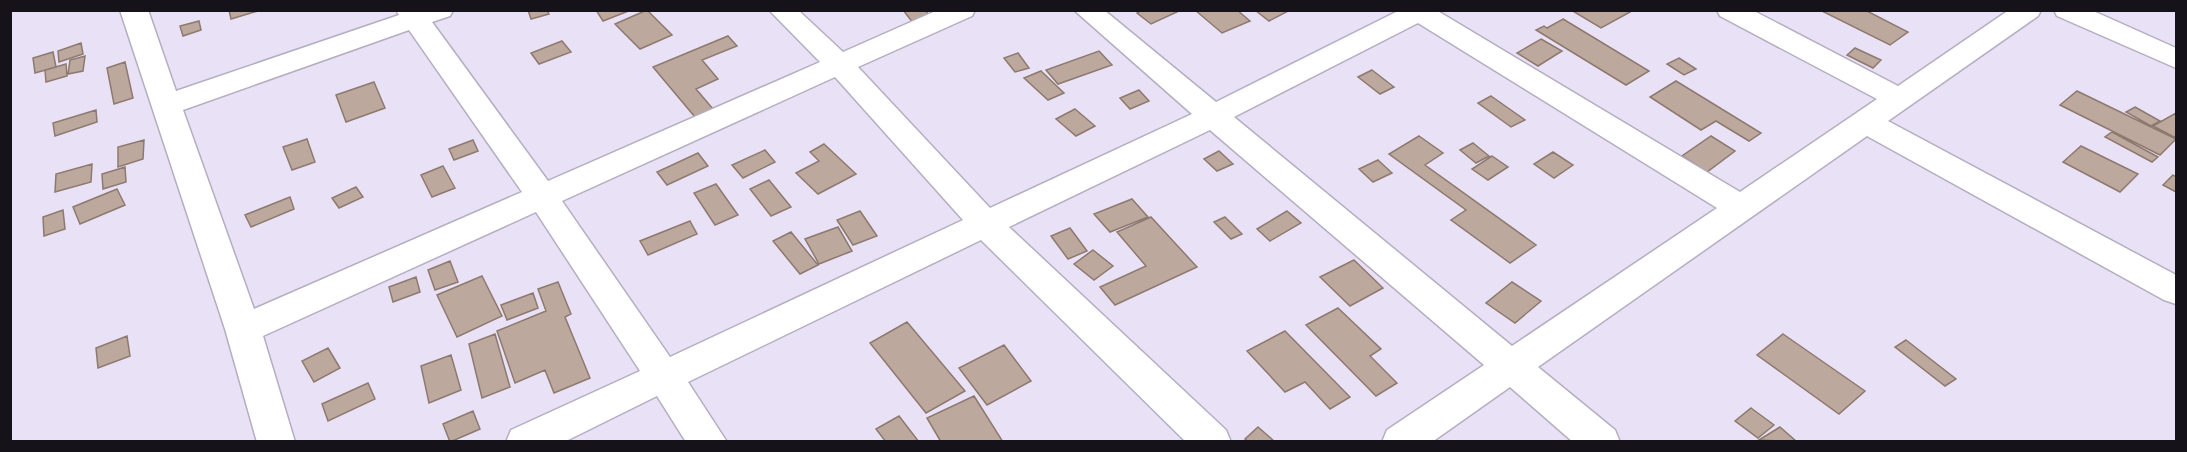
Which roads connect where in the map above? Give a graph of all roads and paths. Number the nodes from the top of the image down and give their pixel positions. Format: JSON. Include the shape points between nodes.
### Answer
{"nodes":[{"id":1,"x":134,"y":10,"type":"edge"},
{"id":2,"x":782,"y":10,"type":"edge"},
{"id":3,"x":962,"y":10,"type":"edge"},
{"id":4,"x":1087,"y":10,"type":"edge"},
{"id":5,"x":1730,"y":10,"type":"edge"},
{"id":6,"x":2028,"y":10,"type":"edge"},
{"id":7,"x":2067,"y":10,"type":"edge"},
{"id":8,"x":1419,"y":11,"type":"edge"},
{"id":9,"x":421,"y":13,"type":"edge"},
{"id":10,"x":2176,"y":59,"type":"edge"},
{"id":11,"x":838,"y":65,"type":"junction"},
{"id":12,"x":1900,"y":99,"type":"junction"},
{"id":13,"x":166,"y":105,"type":"junction"},
{"id":14,"x":1213,"y":116,"type":"junction"},
{"id":15,"x":1866,"y":122,"type":"junction"},
{"id":16,"x":542,"y":196,"type":"junction"},
{"id":17,"x":1741,"y":208,"type":"junction"},
{"id":18,"x":985,"y":224,"type":"junction"},
{"id":19,"x":2176,"y":291,"type":"edge"},
{"id":20,"x":243,"y":329,"type":"junction"},
{"id":21,"x":1511,"y":366,"type":"junction"},
{"id":22,"x":663,"y":376,"type":"junction"},
{"id":23,"x":276,"y":441,"type":"edge"},
{"id":24,"x":525,"y":441,"type":"edge"},
{"id":25,"x":708,"y":441,"type":"edge"},
{"id":26,"x":1212,"y":441,"type":"edge"},
{"id":27,"x":1401,"y":441,"type":"edge"},
{"id":28,"x":1601,"y":441,"type":"edge"}],
"edges":[{"from":1,"to":13,"type":"street"},
{"from":2,"to":11,"type":"street"},
{"from":3,"to":11,"type":"street"},
{"from":4,"to":14,"type":"street"},
{"from":5,"to":12,"type":"street"},
{"from":6,"to":12,"type":"street"},
{"from":7,"to":10,"type":"street"},
{"from":8,"to":14,"type":"street"},
{"from":8,"to":17,"type":"street"},
{"from":9,"to":13,"type":"street"},
{"from":9,"to":16,"type":"street"},
{"from":11,"to":16,"type":"street"},
{"from":11,"to":18,"type":"street"},
{"from":12,"to":15,"type":"street"},
{"from":13,"to":20,"type":"street"},
{"from":14,"to":18,"type":"street"},
{"from":14,"to":21,"type":"street"},
{"from":15,"to":17,"type":"street"},
{"from":15,"to":19,"type":"street"},
{"from":16,"to":20,"type":"street"},
{"from":16,"to":22,"type":"street"},
{"from":17,"to":21,"type":"street"},
{"from":18,"to":22,"type":"street"},
{"from":18,"to":26,"type":"street"},
{"from":20,"to":23,"type":"street"},
{"from":21,"to":27,"type":"street"},
{"from":21,"to":28,"type":"street"},
{"from":22,"to":24,"type":"street"},
{"from":22,"to":25,"type":"street"}]}
